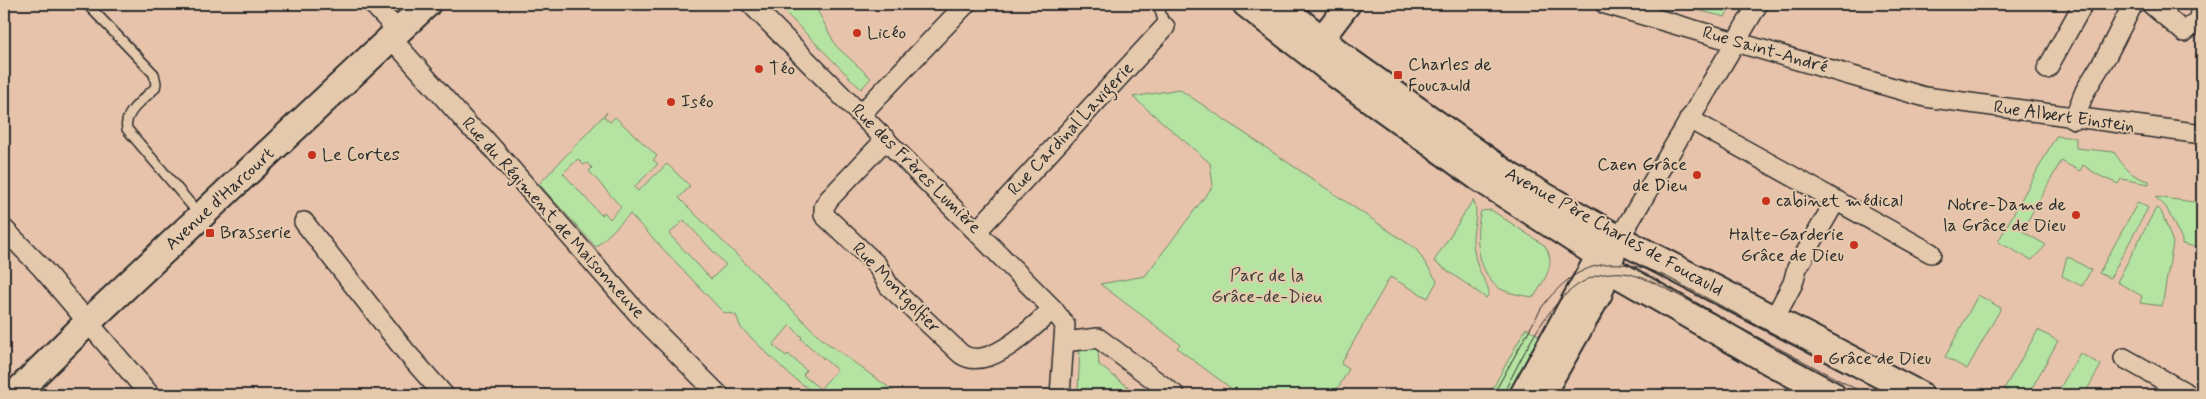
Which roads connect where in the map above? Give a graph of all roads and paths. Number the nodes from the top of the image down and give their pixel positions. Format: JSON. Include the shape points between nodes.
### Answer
{"nodes":[{"id":1,"x":87,"y":4,"type":"edge"},
{"id":2,"x":373,"y":4,"type":"edge"},
{"id":3,"x":427,"y":4,"type":"edge"},
{"id":4,"x":751,"y":4,"type":"edge"},
{"id":5,"x":966,"y":4,"type":"edge"},
{"id":6,"x":1158,"y":4,"type":"edge"},
{"id":7,"x":1246,"y":4,"type":"edge"},
{"id":8,"x":1278,"y":4,"type":"edge"},
{"id":9,"x":1348,"y":4,"type":"edge"},
{"id":10,"x":1605,"y":4,"type":"edge"},
{"id":11,"x":1758,"y":4,"type":"edge"},
{"id":12,"x":2083,"y":4,"type":"edge"},
{"id":13,"x":2133,"y":4,"type":"edge"},
{"id":14,"x":2151,"y":4,"type":"edge"},
{"id":15,"x":2202,"y":4,"type":"edge"},
{"id":16,"x":1164,"y":27,"type":"joint"},
{"id":17,"x":394,"y":34,"type":"junction"},
{"id":18,"x":1736,"y":41,"type":"junction"},
{"id":19,"x":1315,"y":46,"type":"junction"},
{"id":20,"x":2047,"y":68,"type":"dead end"},
{"id":21,"x":1926,"y":97,"type":"joint"},
{"id":22,"x":861,"y":114,"type":"junction"},
{"id":23,"x":1689,"y":119,"type":"junction"},
{"id":24,"x":2074,"y":119,"type":"junction"},
{"id":25,"x":2202,"y":134,"type":"edge"},
{"id":26,"x":886,"y":139,"type":"junction"},
{"id":27,"x":1836,"y":200,"type":"junction"},
{"id":28,"x":201,"y":216,"type":"junction"},
{"id":29,"x":304,"y":222,"type":"dead end"},
{"id":30,"x":4,"y":229,"type":"edge"},
{"id":31,"x":977,"y":230,"type":"junction"},
{"id":32,"x":1931,"y":253,"type":"dead end"},
{"id":33,"x":1609,"y":254,"type":"junction"},
{"id":34,"x":1053,"y":308,"type":"junction"},
{"id":35,"x":1774,"y":319,"type":"junction"},
{"id":36,"x":88,"y":322,"type":"junction"},
{"id":37,"x":1064,"y":342,"type":"junction"},
{"id":38,"x":2124,"y":358,"type":"dead end"},
{"id":39,"x":1547,"y":393,"type":"edge"},
{"id":40,"x":14,"y":395,"type":"edge"},
{"id":41,"x":150,"y":395,"type":"edge"},
{"id":42,"x":444,"y":395,"type":"edge"},
{"id":43,"x":719,"y":395,"type":"edge"},
{"id":44,"x":1060,"y":395,"type":"edge"},
{"id":45,"x":1175,"y":395,"type":"edge"},
{"id":46,"x":1522,"y":395,"type":"edge"},
{"id":47,"x":1832,"y":395,"type":"edge"},
{"id":48,"x":1920,"y":395,"type":"edge"},
{"id":49,"x":2190,"y":395,"type":"edge"}],
"edges":[{"from":1,"to":28,"type":"lane","via":[[154,74],[155,88],[128,115],[125,123]]},
{"from":2,"to":17,"type":"street","name":"Rue du Régiment de Maisonneuve"},
{"from":3,"to":17,"type":"main road","name":"Avenue d'Harcourt"},
{"from":4,"to":22,"type":"street","name":"Rue des Frères Lumière"},
{"from":5,"to":22,"type":"street"},
{"from":6,"to":16,"type":"lane"},
{"from":7,"to":19,"type":"main road","name":"Avenue Père Charles de Foucauld"},
{"from":8,"to":19,"type":"main road","name":"Avenue Père Charles de Foucauld"},
{"from":9,"to":19,"type":"street"},
{"from":10,"to":18,"type":"street","name":"Rue Saint-André"},
{"from":11,"to":18,"type":"street"},
{"from":12,"to":20,"type":"street"},
{"from":13,"to":24,"type":"street","via":[[2085,91]]},
{"from":14,"to":15,"type":"street","via":[[2184,32],[2198,21]]},
{"from":16,"to":31,"type":"street","name":"Rue Cardinal Lavigerie"},
{"from":17,"to":28,"type":"main road","name":"Avenue d'Harcourt"},
{"from":17,"to":43,"type":"street","name":"Rue du Régiment de Maisonneuve","via":[[461,116],[640,316]]},
{"from":18,"to":21,"type":"street","name":"Rue Saint-André"},
{"from":18,"to":23,"type":"street"},
{"from":19,"to":33,"type":"main road","name":"Avenue Père Charles de Foucauld","via":[[1511,177]]},
{"from":21,"to":24,"type":"street","name":"Rue Albert Einstein"},
{"from":22,"to":26,"type":"street","name":"Rue des Frères Lumière"},
{"from":23,"to":27,"type":"street"},
{"from":23,"to":33,"type":"street"},
{"from":24,"to":25,"type":"street","name":"Rue Albert Einstein"},
{"from":26,"to":31,"type":"street","name":"Rue des Frères Lumière"},
{"from":26,"to":34,"type":"street","name":"Rue Montgolfier","via":[[829,199],[824,215],[877,265],[889,286],[968,359],[988,357],[1024,335]]},
{"from":27,"to":32,"type":"street"},
{"from":27,"to":35,"type":"street"},
{"from":28,"to":36,"type":"main road","name":"Avenue d'Harcourt"},
{"from":29,"to":42,"type":"street"},
{"from":30,"to":36,"type":"street"},
{"from":31,"to":34,"type":"street","name":"Rue des Frères Lumière"},
{"from":33,"to":35,"type":"main road","name":"Avenue Père Charles de Foucauld"},
{"from":33,"to":39,"type":"street","via":[[1600,293]]},
{"from":33,"to":46,"type":"street","via":[[1592,268]]},
{"from":33,"to":47,"type":"main road","name":"Avenue Père Charles de Foucauld","via":[[1775,365]]},
{"from":34,"to":37,"type":"street","name":"Rue des Frères Lumière","via":[[1065,325]]},
{"from":35,"to":48,"type":"main road","name":"Avenue Père Charles de Foucauld"},
{"from":36,"to":40,"type":"main road","name":"Avenue d'Harcourt"},
{"from":36,"to":41,"type":"street"},
{"from":37,"to":44,"type":"street","name":"Rue des Frères Lumière"},
{"from":37,"to":45,"type":"street","via":[[1098,338]]},
{"from":38,"to":49,"type":"street"}]}
